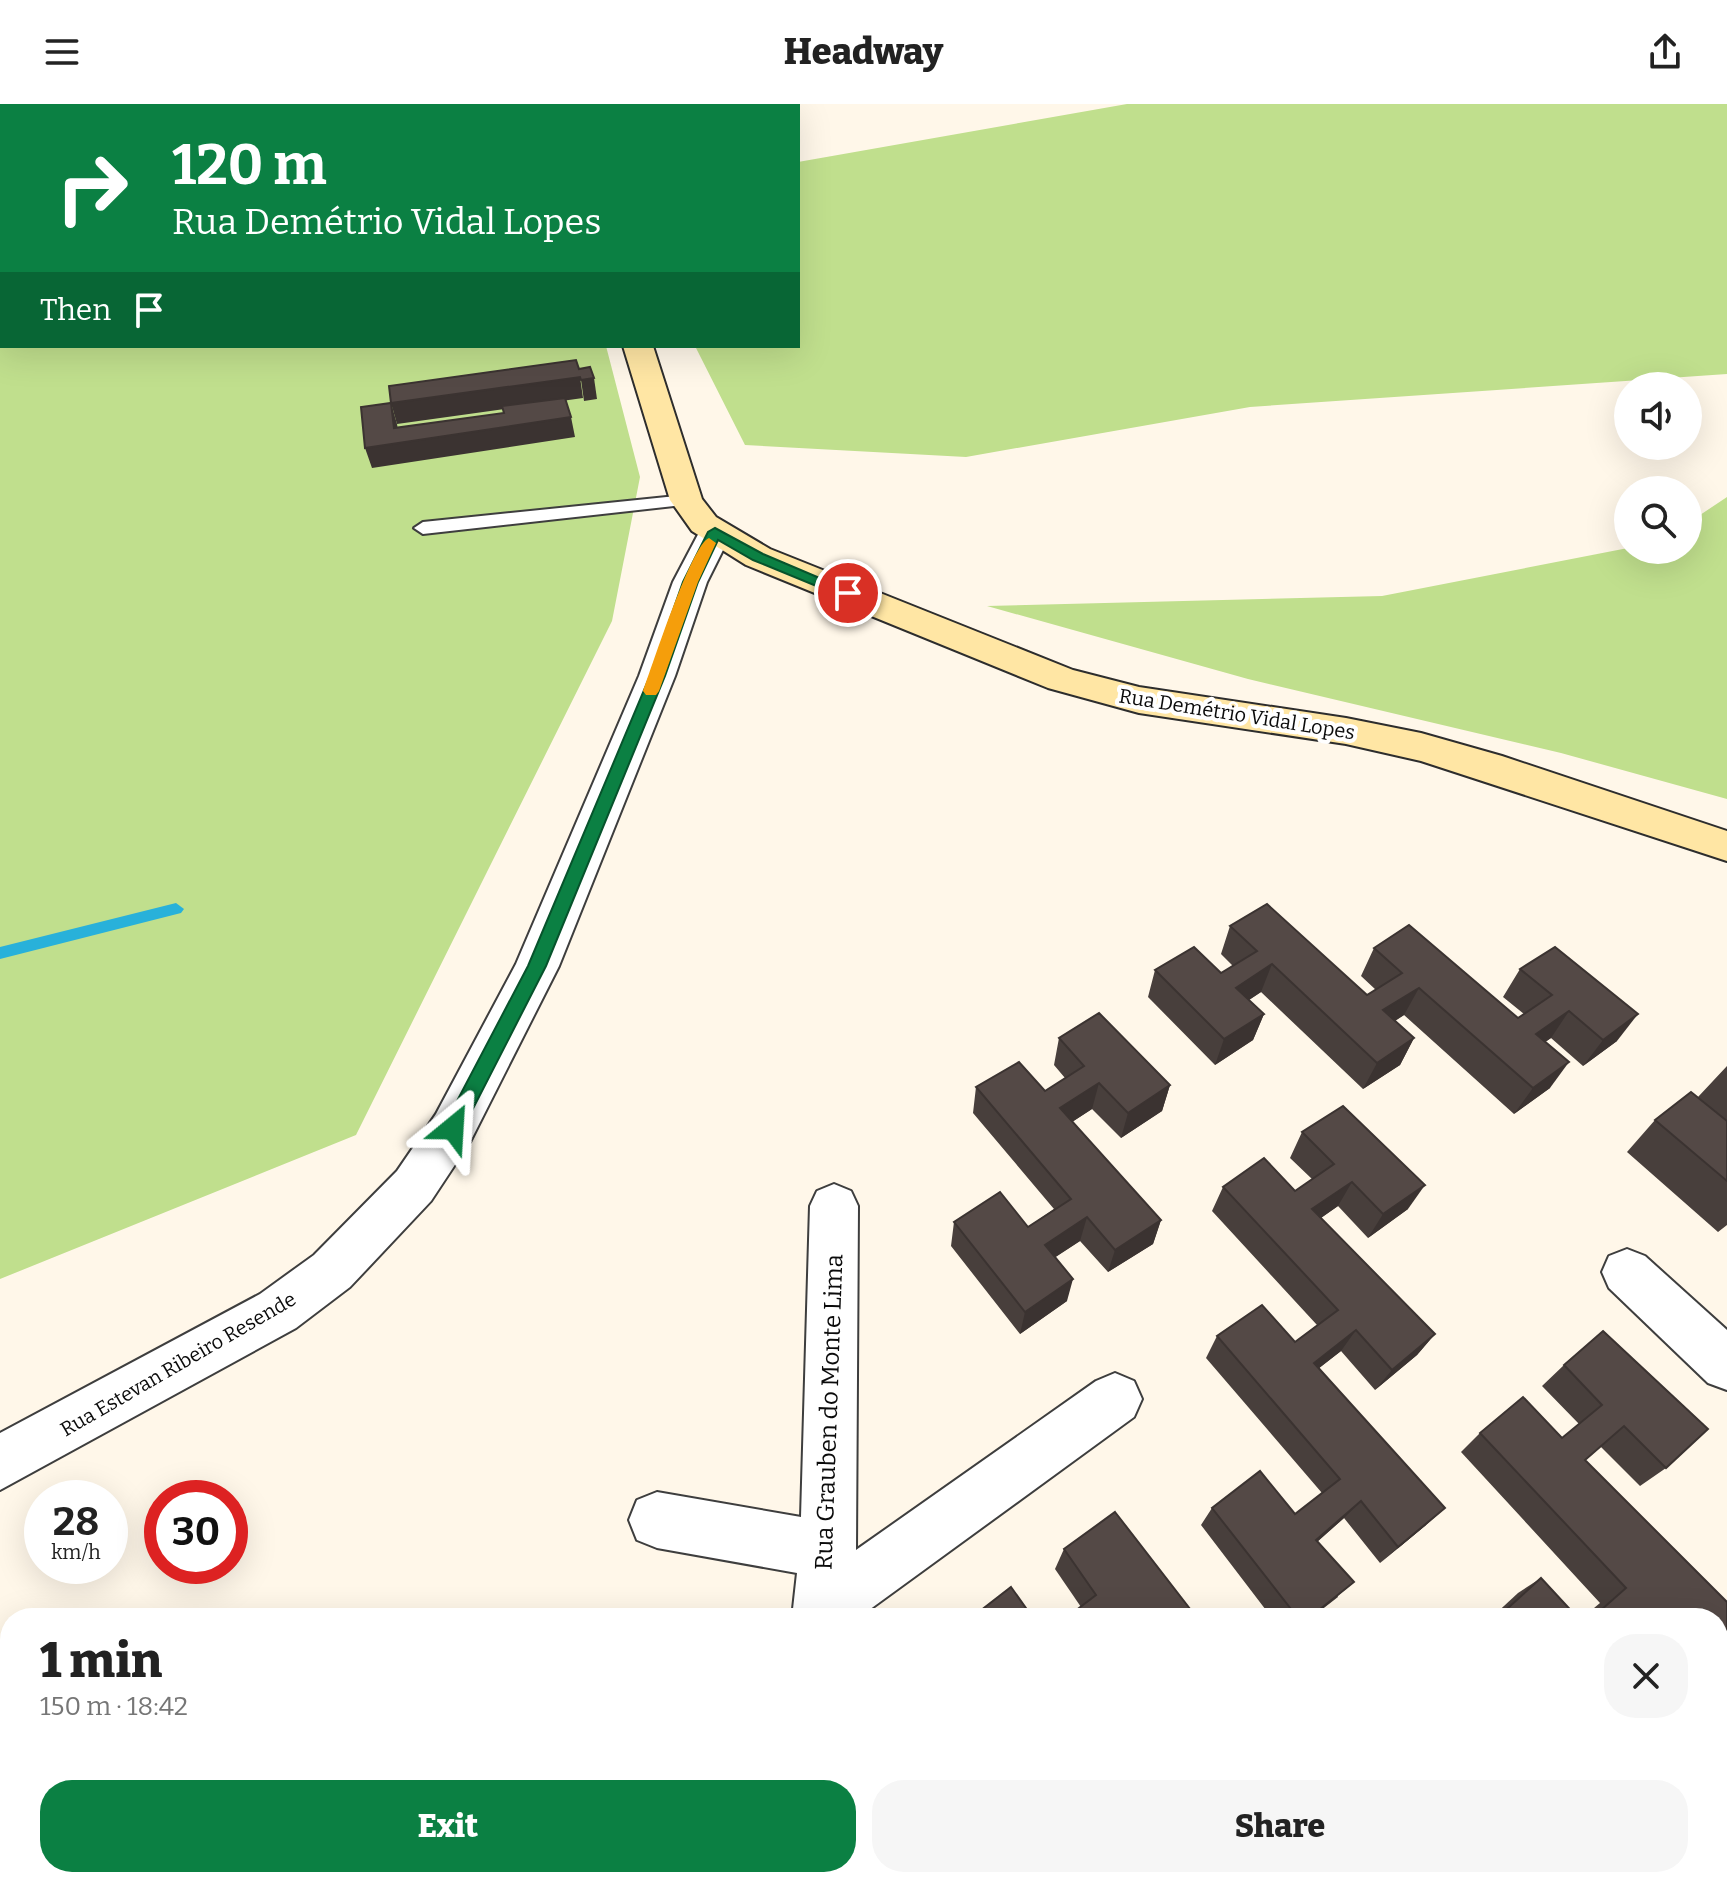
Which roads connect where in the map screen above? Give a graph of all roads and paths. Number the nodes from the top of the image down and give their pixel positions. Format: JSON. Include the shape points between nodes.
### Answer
{"nodes":[{"id":1,"x":639,"y":348,"type":"edge"},
{"id":2,"x":700,"y":516,"type":"junction"},
{"id":3,"x":423,"y":528,"type":"dead end"},
{"id":4,"x":1727,"y":846,"type":"edge"},
{"id":5,"x":834,"y":1206,"type":"dead end"},
{"id":6,"x":1627,"y":1272,"type":"dead end"},
{"id":7,"x":1727,"y":1365,"type":"edge"},
{"id":8,"x":1115,"y":1399,"type":"dead end"},
{"id":9,"x":0,"y":1463,"type":"edge"},
{"id":10,"x":657,"y":1520,"type":"dead end"},
{"id":11,"x":828,"y":1550,"type":"junction"},
{"id":12,"x":822,"y":1608,"type":"edge"},
{"id":13,"x":829,"y":1608,"type":"edge"}],
"edges":[{"from":1,"to":2,"type":"main road"},
{"from":2,"to":3,"type":"lane"},
{"from":2,"to":4,"type":"main road","name":"Rua Demétrio Vidal Lopes","via":[[758,557],[1061,679],[1139,700],[1421,747]]},
{"from":2,"to":9,"type":"street","name":"Rua Estevan Ribeiro Resende","via":[[690,582],[657,676],[537,966],[453,1128],[414,1186],[332,1271],[278,1311]]},
{"from":5,"to":11,"type":"street","name":"Rua Grauben do Monte Lima"},
{"from":6,"to":7,"type":"street"},
{"from":8,"to":13,"type":"street"},
{"from":10,"to":11,"type":"street"},
{"from":11,"to":12,"type":"street","name":"Rua Grauben do Monte Lima"}]}
